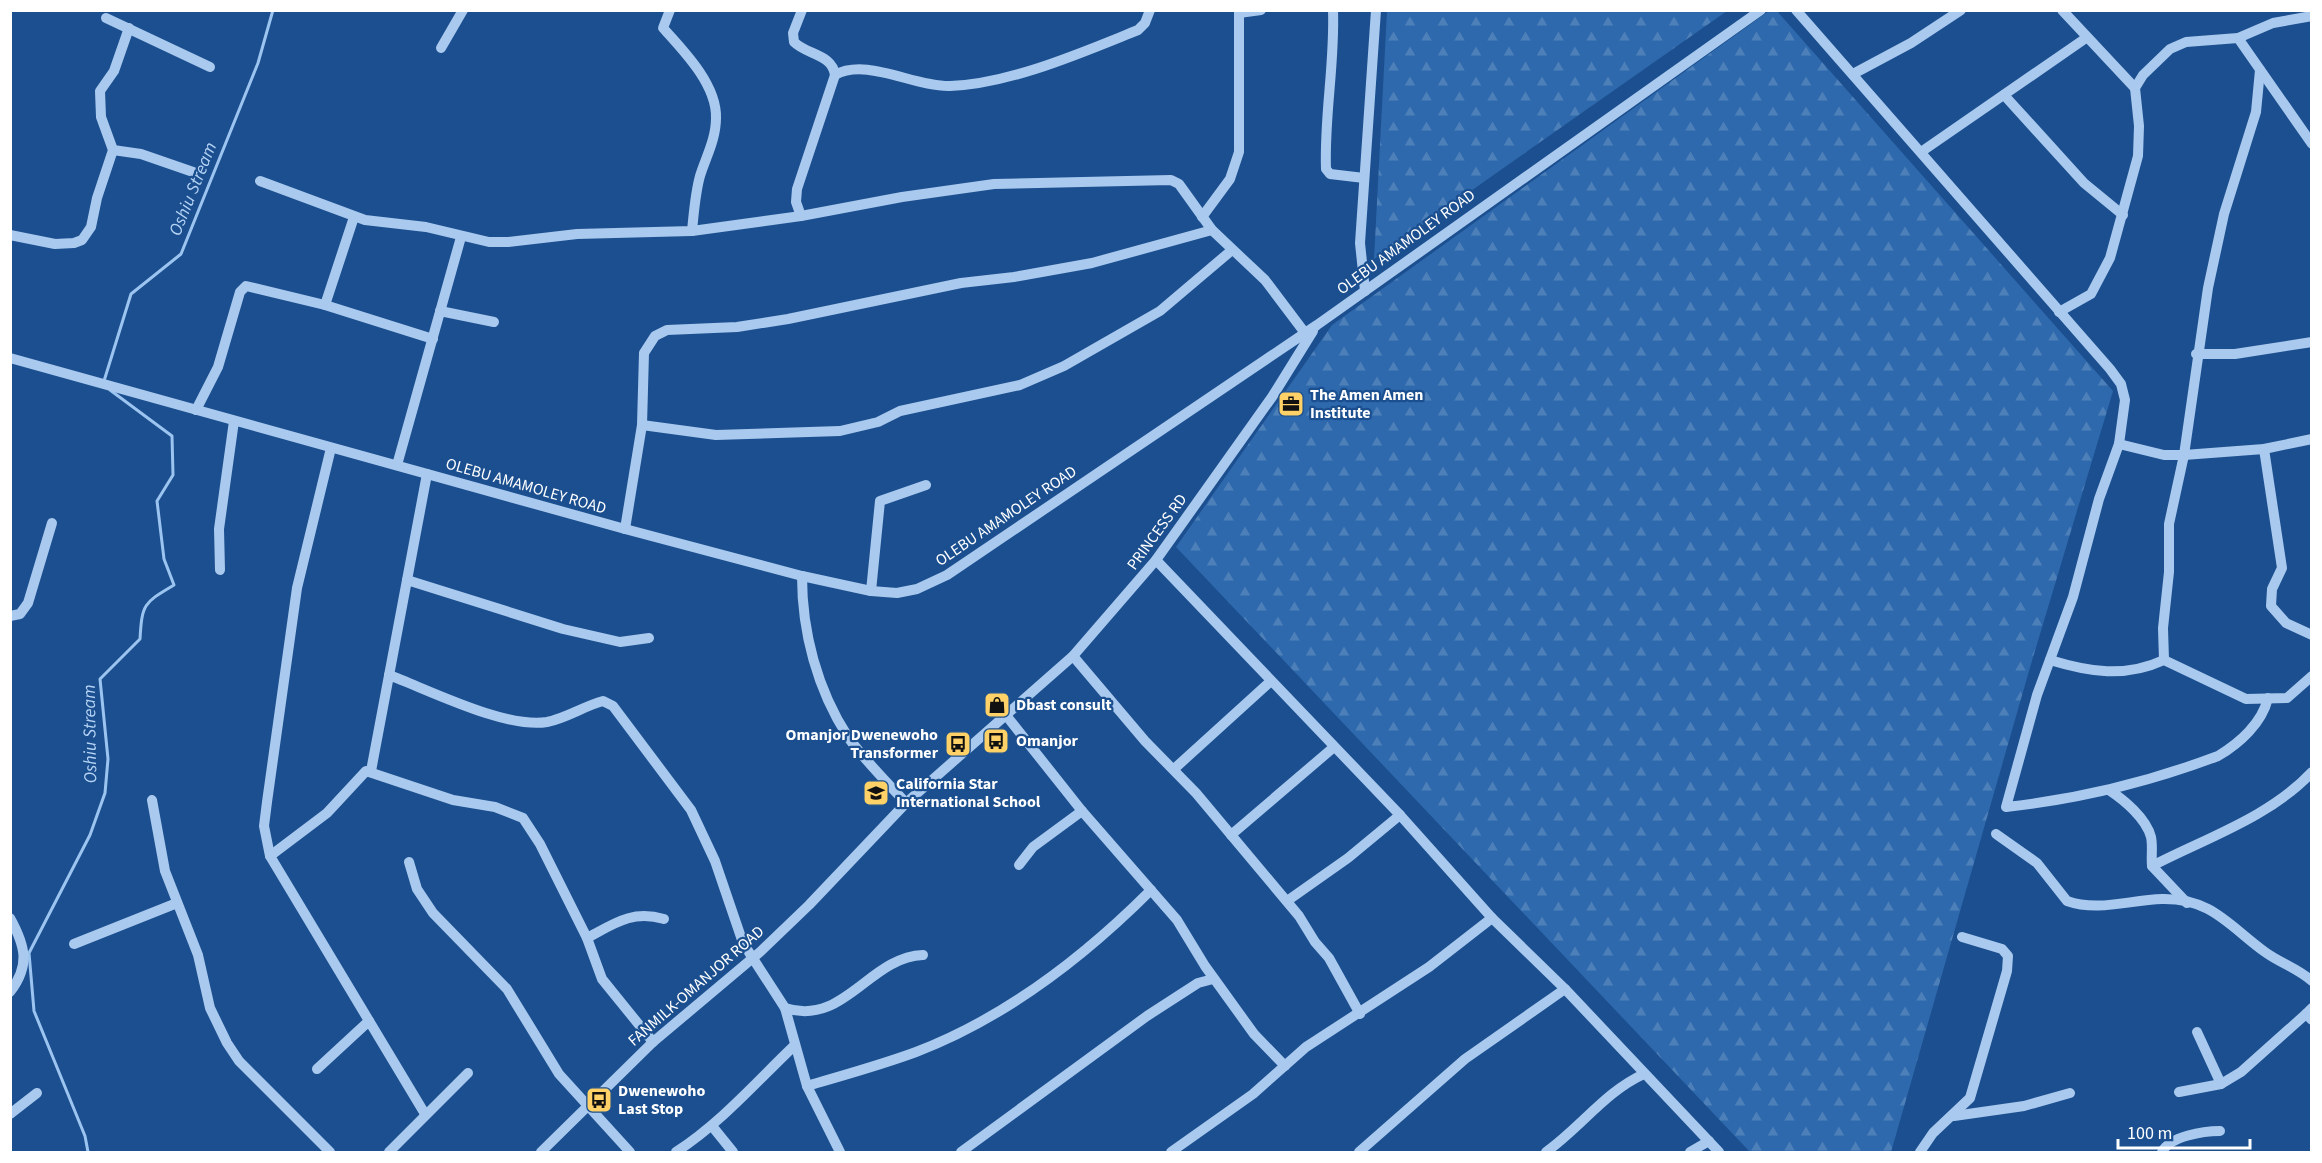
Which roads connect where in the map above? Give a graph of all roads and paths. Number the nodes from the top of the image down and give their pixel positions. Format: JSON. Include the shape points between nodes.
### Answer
{"nodes":[{"id":1,"x":463,"y":10,"type":"edge"},
{"id":2,"x":670,"y":10,"type":"edge"},
{"id":3,"x":802,"y":10,"type":"edge"},
{"id":4,"x":1150,"y":10,"type":"edge"},
{"id":5,"x":1261,"y":10,"type":"edge"},
{"id":6,"x":1333,"y":10,"type":"edge"},
{"id":7,"x":1376,"y":10,"type":"edge"},
{"id":8,"x":1761,"y":10,"type":"edge"},
{"id":9,"x":1796,"y":10,"type":"edge"},
{"id":10,"x":1961,"y":10,"type":"edge"},
{"id":11,"x":2062,"y":10,"type":"edge"},
{"id":12,"x":1239,"y":12,"type":"edge"},
{"id":13,"x":2312,"y":16,"type":"edge"},
{"id":14,"x":106,"y":18,"type":"dead end"},
{"id":15,"x":129,"y":28,"type":"junction"},
{"id":16,"x":2086,"y":38,"type":"junction"},
{"id":17,"x":2238,"y":38,"type":"junction"},
{"id":18,"x":441,"y":48,"type":"dead end"},
{"id":19,"x":210,"y":67,"type":"dead end"},
{"id":20,"x":2260,"y":70,"type":"junction"},
{"id":21,"x":1853,"y":74,"type":"junction"},
{"id":22,"x":835,"y":75,"type":"junction"},
{"id":23,"x":2135,"y":88,"type":"junction"},
{"id":24,"x":2004,"y":95,"type":"junction"},
{"id":25,"x":2312,"y":144,"type":"edge"},
{"id":26,"x":113,"y":150,"type":"junction"},
{"id":27,"x":1921,"y":152,"type":"junction"},
{"id":28,"x":196,"y":174,"type":"dead end"},
{"id":29,"x":1364,"y":178,"type":"junction"},
{"id":30,"x":260,"y":181,"type":"dead end"},
{"id":31,"x":2123,"y":214,"type":"junction"},
{"id":32,"x":801,"y":216,"type":"junction"},
{"id":33,"x":354,"y":217,"type":"junction"},
{"id":34,"x":1202,"y":218,"type":"junction"},
{"id":35,"x":1212,"y":230,"type":"junction"},
{"id":36,"x":692,"y":231,"type":"junction"},
{"id":37,"x":10,"y":235,"type":"edge"},
{"id":38,"x":461,"y":237,"type":"junction"},
{"id":39,"x":1232,"y":250,"type":"junction"},
{"id":40,"x":1365,"y":291,"type":"junction"},
{"id":41,"x":325,"y":306,"type":"junction"},
{"id":42,"x":440,"y":311,"type":"junction"},
{"id":43,"x":2059,"y":312,"type":"junction"},
{"id":44,"x":494,"y":322,"type":"dead end"},
{"id":45,"x":1317,"y":325,"type":"junction"},
{"id":46,"x":1305,"y":333,"type":"junction"},
{"id":47,"x":433,"y":339,"type":"junction"},
{"id":48,"x":2312,"y":342,"type":"edge"},
{"id":49,"x":2196,"y":354,"type":"junction"},
{"id":50,"x":10,"y":358,"type":"edge"},
{"id":51,"x":196,"y":410,"type":"junction"},
{"id":52,"x":234,"y":421,"type":"junction"},
{"id":53,"x":642,"y":425,"type":"junction"},
{"id":54,"x":2312,"y":439,"type":"edge"},
{"id":55,"x":2119,"y":444,"type":"junction"},
{"id":56,"x":331,"y":448,"type":"junction"},
{"id":57,"x":2264,"y":449,"type":"junction"},
{"id":58,"x":2184,"y":455,"type":"junction"},
{"id":59,"x":397,"y":465,"type":"junction"},
{"id":60,"x":426,"y":474,"type":"junction"},
{"id":61,"x":926,"y":485,"type":"dead end"},
{"id":62,"x":52,"y":522,"type":"dead end"},
{"id":63,"x":625,"y":529,"type":"junction"},
{"id":64,"x":1156,"y":560,"type":"junction"},
{"id":65,"x":220,"y":570,"type":"dead end"},
{"id":66,"x":802,"y":576,"type":"junction"},
{"id":67,"x":407,"y":580,"type":"junction"},
{"id":68,"x":871,"y":591,"type":"junction"},
{"id":69,"x":10,"y":616,"type":"edge"},
{"id":70,"x":2312,"y":635,"type":"edge"},
{"id":71,"x":649,"y":638,"type":"dead end"},
{"id":72,"x":1073,"y":656,"type":"junction"},
{"id":73,"x":2050,"y":660,"type":"junction"},
{"id":74,"x":2164,"y":660,"type":"junction"},
{"id":75,"x":388,"y":675,"type":"junction"},
{"id":76,"x":2312,"y":676,"type":"edge"},
{"id":77,"x":1271,"y":681,"type":"junction"},
{"id":78,"x":2268,"y":698,"type":"junction"},
{"id":79,"x":1005,"y":714,"type":"junction"},
{"id":80,"x":1334,"y":747,"type":"junction"},
{"id":81,"x":1174,"y":769,"type":"junction"},
{"id":82,"x":371,"y":771,"type":"junction"},
{"id":83,"x":2312,"y":772,"type":"edge"},
{"id":84,"x":2109,"y":790,"type":"junction"},
{"id":85,"x":152,"y":800,"type":"dead end"},
{"id":86,"x":906,"y":803,"type":"junction"},
{"id":87,"x":1082,"y":811,"type":"junction"},
{"id":88,"x":1400,"y":815,"type":"junction"},
{"id":89,"x":1996,"y":834,"type":"dead end"},
{"id":90,"x":1231,"y":835,"type":"junction"},
{"id":91,"x":270,"y":856,"type":"junction"},
{"id":92,"x":409,"y":862,"type":"dead end"},
{"id":93,"x":1019,"y":865,"type":"dead end"},
{"id":94,"x":2152,"y":866,"type":"junction"},
{"id":95,"x":1151,"y":890,"type":"junction"},
{"id":96,"x":1287,"y":901,"type":"junction"},
{"id":97,"x":177,"y":903,"type":"junction"},
{"id":98,"x":2187,"y":903,"type":"junction"},
{"id":99,"x":10,"y":918,"type":"edge"},
{"id":100,"x":1492,"y":918,"type":"junction"},
{"id":101,"x":664,"y":919,"type":"dead end"},
{"id":102,"x":1962,"y":937,"type":"dead end"},
{"id":103,"x":587,"y":938,"type":"junction"},
{"id":104,"x":74,"y":944,"type":"dead end"},
{"id":105,"x":923,"y":955,"type":"dead end"},
{"id":106,"x":752,"y":959,"type":"junction"},
{"id":107,"x":1213,"y":979,"type":"junction"},
{"id":108,"x":2312,"y":981,"type":"edge"},
{"id":109,"x":1565,"y":989,"type":"junction"},
{"id":110,"x":10,"y":992,"type":"edge"},
{"id":111,"x":785,"y":1008,"type":"junction"},
{"id":112,"x":1360,"y":1014,"type":"junction"},
{"id":113,"x":2310,"y":1014,"type":"edge"},
{"id":114,"x":369,"y":1021,"type":"junction"},
{"id":115,"x":2197,"y":1032,"type":"dead end"},
{"id":116,"x":653,"y":1041,"type":"junction"},
{"id":117,"x":795,"y":1045,"type":"junction"},
{"id":118,"x":1285,"y":1066,"type":"junction"},
{"id":119,"x":317,"y":1069,"type":"dead end"},
{"id":120,"x":468,"y":1073,"type":"dead end"},
{"id":121,"x":1644,"y":1074,"type":"junction"},
{"id":122,"x":2221,"y":1084,"type":"junction"},
{"id":123,"x":807,"y":1086,"type":"junction"},
{"id":124,"x":2179,"y":1092,"type":"dead end"},
{"id":125,"x":37,"y":1093,"type":"dead end"},
{"id":126,"x":2070,"y":1093,"type":"dead end"},
{"id":127,"x":587,"y":1105,"type":"junction"},
{"id":128,"x":10,"y":1114,"type":"edge"},
{"id":129,"x":425,"y":1114,"type":"junction"},
{"id":130,"x":1951,"y":1117,"type":"junction"},
{"id":131,"x":712,"y":1126,"type":"junction"},
{"id":132,"x":2220,"y":1131,"type":"dead end"},
{"id":133,"x":1709,"y":1141,"type":"junction"},
{"id":134,"x":330,"y":1152,"type":"edge"},
{"id":135,"x":388,"y":1152,"type":"edge"},
{"id":136,"x":541,"y":1152,"type":"edge"},
{"id":137,"x":630,"y":1152,"type":"edge"},
{"id":138,"x":676,"y":1152,"type":"edge"},
{"id":139,"x":733,"y":1152,"type":"edge"},
{"id":140,"x":840,"y":1152,"type":"edge"},
{"id":141,"x":961,"y":1152,"type":"edge"},
{"id":142,"x":1171,"y":1152,"type":"edge"},
{"id":143,"x":1359,"y":1152,"type":"edge"},
{"id":144,"x":1546,"y":1152,"type":"edge"},
{"id":145,"x":1690,"y":1152,"type":"edge"},
{"id":146,"x":1719,"y":1152,"type":"edge"},
{"id":147,"x":1920,"y":1152,"type":"edge"},
{"id":148,"x":2162,"y":1152,"type":"edge"}],
"edges":[{"from":1,"to":18,"type":"street"},
{"from":2,"to":36,"type":"street","via":[[663,28],[703,78],[716,116],[712,144],[694,200]]},
{"from":3,"to":22,"type":"street","via":[[793,33],[794,42],[826,60]]},
{"from":4,"to":22,"type":"street","via":[[1138,30],[1009,76],[946,86],[861,69],[843,70]]},
{"from":5,"to":12,"type":"street"},
{"from":6,"to":29,"type":"street","via":[[1326,169],[1330,174]]},
{"from":7,"to":29,"type":"street"},
{"from":8,"to":40,"type":"street","name":"OLEBU AMAMOLEY ROAD"},
{"from":9,"to":21,"type":"street"},
{"from":10,"to":21,"type":"street"},
{"from":11,"to":16,"type":"street"},
{"from":12,"to":34,"type":"street","via":[[1239,152],[1230,179]]},
{"from":13,"to":17,"type":"street","via":[[2273,23]]},
{"from":14,"to":15,"type":"street"},
{"from":15,"to":19,"type":"street"},
{"from":15,"to":26,"type":"street","via":[[99,99]]},
{"from":16,"to":23,"type":"street"},
{"from":16,"to":24,"type":"street"},
{"from":17,"to":20,"type":"street"},
{"from":17,"to":23,"type":"street","via":[[2186,42],[2170,49]]},
{"from":20,"to":25,"type":"street"},
{"from":20,"to":49,"type":"street","via":[[2256,111],[2224,213]]},
{"from":21,"to":27,"type":"street"},
{"from":22,"to":32,"type":"street","via":[[797,189]]},
{"from":23,"to":31,"type":"street","via":[[2139,149]]},
{"from":24,"to":27,"type":"street"},
{"from":24,"to":31,"type":"street","via":[[2084,183]]},
{"from":26,"to":28,"type":"street","via":[[141,154]]},
{"from":26,"to":37,"type":"street","via":[[91,227],[82,240],[55,244]]},
{"from":27,"to":43,"type":"street"},
{"from":29,"to":40,"type":"street","via":[[1360,259]]},
{"from":30,"to":33,"type":"street"},
{"from":31,"to":43,"type":"street","via":[[2101,279],[2084,300]]},
{"from":32,"to":34,"type":"street","via":[[902,196],[994,184],[1163,178],[1179,184]]},
{"from":32,"to":36,"type":"street"},
{"from":33,"to":38,"type":"street","via":[[426,227]]},
{"from":33,"to":41,"type":"street"},
{"from":34,"to":35,"type":"street"},
{"from":35,"to":39,"type":"street"},
{"from":35,"to":53,"type":"street","via":[[1092,263],[1014,278],[961,283],[737,327],[667,330],[655,336],[644,353]]},
{"from":36,"to":38,"type":"street","via":[[577,234],[508,242]]},
{"from":38,"to":42,"type":"street"},
{"from":39,"to":46,"type":"street","via":[[1265,280]]},
{"from":39,"to":53,"type":"street","via":[[1160,310],[1064,366],[1020,385],[900,411],[878,422],[840,431],[716,435]]},
{"from":40,"to":45,"type":"street","name":"OLEBU AMAMOLEY ROAD"},
{"from":41,"to":47,"type":"street"},
{"from":41,"to":51,"type":"street","via":[[246,286],[240,292],[218,367]]},
{"from":42,"to":44,"type":"street"},
{"from":42,"to":47,"type":"street"},
{"from":43,"to":55,"type":"street","via":[[2121,384],[2125,400]]},
{"from":45,"to":46,"type":"street","name":"OLEBU AMAMOLEY ROAD"},
{"from":45,"to":64,"type":"street","name":"PRINCESS RD","via":[[1272,397]]},
{"from":46,"to":68,"type":"street","name":"OLEBU AMAMOLEY ROAD","via":[[947,575],[908,592]]},
{"from":47,"to":59,"type":"street"},
{"from":48,"to":49,"type":"street","via":[[2235,354]]},
{"from":49,"to":58,"type":"street"},
{"from":50,"to":51,"type":"street","name":"OLEBU AMAMOLEY ROAD"},
{"from":51,"to":52,"type":"street","name":"OLEBU AMAMOLEY ROAD"},
{"from":52,"to":56,"type":"street","name":"OLEBU AMAMOLEY ROAD"},
{"from":52,"to":65,"type":"street","via":[[219,529]]},
{"from":53,"to":63,"type":"street"},
{"from":54,"to":57,"type":"street"},
{"from":55,"to":58,"type":"street"},
{"from":55,"to":73,"type":"street"},
{"from":56,"to":59,"type":"street","name":"OLEBU AMAMOLEY ROAD"},
{"from":56,"to":91,"type":"street","via":[[297,588],[265,818]]},
{"from":57,"to":58,"type":"street"},
{"from":57,"to":70,"type":"street","via":[[2282,568],[2272,589],[2271,606],[2286,623]]},
{"from":58,"to":74,"type":"street","via":[[2169,524]]},
{"from":59,"to":60,"type":"street","name":"OLEBU AMAMOLEY ROAD"},
{"from":60,"to":63,"type":"street","name":"OLEBU AMAMOLEY ROAD"},
{"from":60,"to":67,"type":"street"},
{"from":61,"to":68,"type":"street","via":[[880,501]]},
{"from":62,"to":69,"type":"street","via":[[28,603],[20,614]]},
{"from":63,"to":66,"type":"street","name":"OLEBU AMAMOLEY ROAD"},
{"from":64,"to":72,"type":"street","name":"PRINCESS RD"},
{"from":64,"to":77,"type":"street"},
{"from":66,"to":68,"type":"street","name":"OLEBU AMAMOLEY ROAD"},
{"from":66,"to":86,"type":"street","via":[[805,632],[828,698],[849,737]]},
{"from":67,"to":71,"type":"street","via":[[563,629],[620,642]]},
{"from":67,"to":75,"type":"street"},
{"from":72,"to":79,"type":"street","name":"PRINCESS RD"},
{"from":72,"to":81,"type":"street"},
{"from":73,"to":74,"type":"street","via":[[2089,670],[2122,672]]},
{"from":73,"to":84,"type":"street","via":[[2006,807],[2055,802]]},
{"from":74,"to":78,"type":"street","via":[[2236,696]]},
{"from":75,"to":82,"type":"street"},
{"from":75,"to":106,"type":"street","via":[[485,711],[532,723],[560,718],[603,701],[613,705],[691,810]]},
{"from":76,"to":78,"type":"street","via":[[2287,698]]},
{"from":77,"to":80,"type":"street"},
{"from":77,"to":81,"type":"street"},
{"from":78,"to":84,"type":"street","via":[[2265,711],[2252,728],[2225,753]]},
{"from":79,"to":86,"type":"street","name":"PRINCESS RD"},
{"from":79,"to":87,"type":"street"},
{"from":80,"to":88,"type":"street"},
{"from":80,"to":90,"type":"street"},
{"from":81,"to":90,"type":"street"},
{"from":82,"to":91,"type":"street","via":[[362,774],[327,813]]},
{"from":82,"to":103,"type":"street","via":[[453,800],[495,807],[523,818]]},
{"from":83,"to":94,"type":"street","via":[[2270,807]]},
{"from":84,"to":94,"type":"street","via":[[2146,825],[2151,837]]},
{"from":85,"to":97,"type":"street","via":[[160,854]]},
{"from":86,"to":106,"type":"street","name":"FANMILK-OMANJOR ROAD"},
{"from":87,"to":93,"type":"street","via":[[1033,848]]},
{"from":87,"to":95,"type":"street"},
{"from":88,"to":96,"type":"street"},
{"from":88,"to":100,"type":"street"},
{"from":89,"to":98,"type":"street","via":[[2037,863],[2067,902],[2095,907],[2166,899]]},
{"from":90,"to":96,"type":"street"},
{"from":91,"to":114,"type":"street"},
{"from":92,"to":127,"type":"street","via":[[417,890],[433,914],[507,989],[559,1074]]},
{"from":94,"to":98,"type":"street"},
{"from":95,"to":107,"type":"street","via":[[1177,920]]},
{"from":95,"to":123,"type":"street","via":[[1116,925],[1015,1002],[916,1052]]},
{"from":96,"to":112,"type":"street","via":[[1329,958]]},
{"from":97,"to":104,"type":"street"},
{"from":97,"to":134,"type":"street","via":[[198,955],[210,1008],[227,1043],[253,1075]]},
{"from":98,"to":108,"type":"street","via":[[2219,914],[2267,954],[2294,966]]},
{"from":99,"to":110,"type":"street","via":[[24,966]]},
{"from":100,"to":109,"type":"street"},
{"from":100,"to":112,"type":"street"},
{"from":101,"to":103,"type":"street","via":[[633,915]]},
{"from":102,"to":130,"type":"street","via":[[2002,949],[2008,956],[1970,1098]]},
{"from":103,"to":116,"type":"street","via":[[607,987]]},
{"from":105,"to":111,"type":"street","via":[[910,955],[888,966],[828,1008],[811,1012]]},
{"from":106,"to":111,"type":"street"},
{"from":106,"to":116,"type":"street","name":"FANMILK-OMANJOR ROAD"},
{"from":107,"to":118,"type":"street","via":[[1254,1034]]},
{"from":107,"to":141,"type":"street","via":[[1198,983],[1147,1016]]},
{"from":109,"to":121,"type":"street"},
{"from":109,"to":143,"type":"street","via":[[1464,1059]]},
{"from":111,"to":117,"type":"street"},
{"from":112,"to":118,"type":"street","via":[[1306,1047]]},
{"from":113,"to":122,"type":"street"},
{"from":114,"to":119,"type":"street"},
{"from":114,"to":129,"type":"street"},
{"from":115,"to":122,"type":"street"},
{"from":116,"to":127,"type":"street","name":"FANMILK-OMANJOR ROAD"},
{"from":117,"to":123,"type":"street"},
{"from":117,"to":131,"type":"street","via":[[742,1101]]},
{"from":118,"to":142,"type":"street","via":[[1253,1094]]},
{"from":120,"to":129,"type":"street"},
{"from":121,"to":133,"type":"street"},
{"from":121,"to":144,"type":"street","via":[[1623,1085]]},
{"from":122,"to":124,"type":"street"},
{"from":123,"to":140,"type":"street"},
{"from":125,"to":128,"type":"street"},
{"from":126,"to":130,"type":"street","via":[[2024,1106]]},
{"from":127,"to":136,"type":"street","name":"FANMILK-OMANJOR ROAD"},
{"from":127,"to":137,"type":"street"},
{"from":129,"to":135,"type":"street"},
{"from":130,"to":147,"type":"street"},
{"from":131,"to":138,"type":"street"},
{"from":131,"to":139,"type":"street"},
{"from":132,"to":148,"type":"street","via":[[2172,1142]]},
{"from":133,"to":145,"type":"street"},
{"from":133,"to":146,"type":"street"}]}
